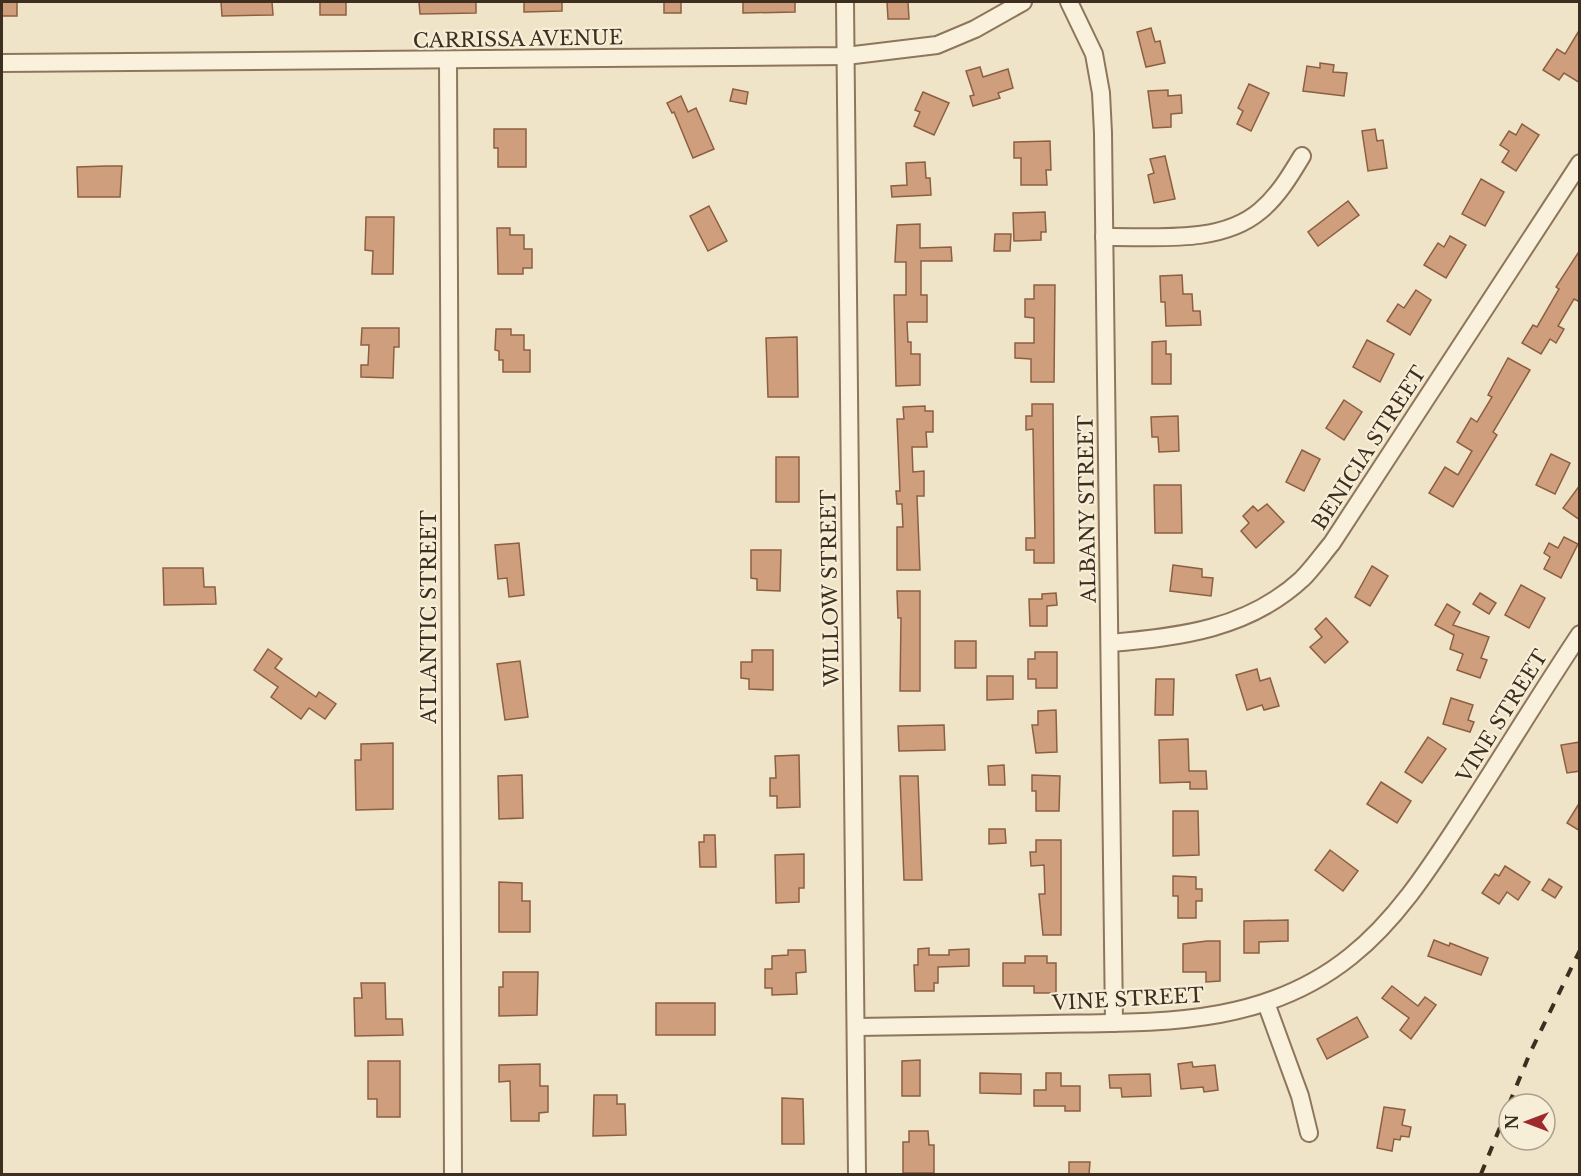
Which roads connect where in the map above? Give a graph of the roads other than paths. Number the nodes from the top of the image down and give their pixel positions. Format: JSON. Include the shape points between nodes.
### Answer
{"nodes":[{"id":1,"x":845,"y":2,"type":"edge"},
{"id":2,"x":1023,"y":2,"type":"edge"},
{"id":3,"x":1069,"y":2,"type":"edge"},
{"id":4,"x":846,"y":56,"type":"junction"},
{"id":5,"x":448,"y":60,"type":"junction"},
{"id":6,"x":2,"y":63,"type":"edge"},
{"id":7,"x":1302,"y":156,"type":"dead end"},
{"id":8,"x":1580,"y":163,"type":"edge"},
{"id":9,"x":1104,"y":237,"type":"junction"},
{"id":10,"x":1580,"y":634,"type":"edge"},
{"id":11,"x":1110,"y":644,"type":"junction"},
{"id":12,"x":1266,"y":1003,"type":"junction"},
{"id":13,"x":1114,"y":1023,"type":"junction"},
{"id":14,"x":856,"y":1027,"type":"junction"},
{"id":15,"x":1309,"y":1133,"type":"dead end"},
{"id":16,"x":453,"y":1174,"type":"edge"},
{"id":17,"x":857,"y":1174,"type":"edge"}],
"edges":[{"from":1,"to":4,"type":"street","name":"WILLOW STREET"},
{"from":2,"to":4,"type":"street","name":"CARRISSA AVENUE","via":[[937,45]]},
{"from":3,"to":9,"type":"street","name":"ALBANY STREET","via":[[1094,54],[1101,93]]},
{"from":4,"to":5,"type":"street","name":"CARRISSA AVENUE"},
{"from":4,"to":14,"type":"street","name":"WILLOW STREET"},
{"from":5,"to":6,"type":"street","name":"CARRISSA AVENUE"},
{"from":5,"to":16,"type":"street","name":"ATLANTIC STREET"},
{"from":7,"to":9,"type":"street","via":[[1282,188],[1260,212],[1235,226],[1208,234]]},
{"from":8,"to":11,"type":"street","name":"BENICIA STREET","via":[[1332,543],[1302,579],[1263,606],[1198,633]]},
{"from":9,"to":11,"type":"street","name":"ALBANY STREET"},
{"from":10,"to":12,"type":"street","name":"VINE STREET","via":[[1425,874],[1388,921],[1322,978]]},
{"from":11,"to":13,"type":"street","name":"ALBANY STREET"},
{"from":12,"to":13,"type":"street","name":"VINE STREET","via":[[1201,1019]]},
{"from":12,"to":15,"type":"street","via":[[1300,1096]]},
{"from":13,"to":14,"type":"street","name":"VINE STREET"},
{"from":14,"to":17,"type":"street","name":"WILLOW STREET"}]}
